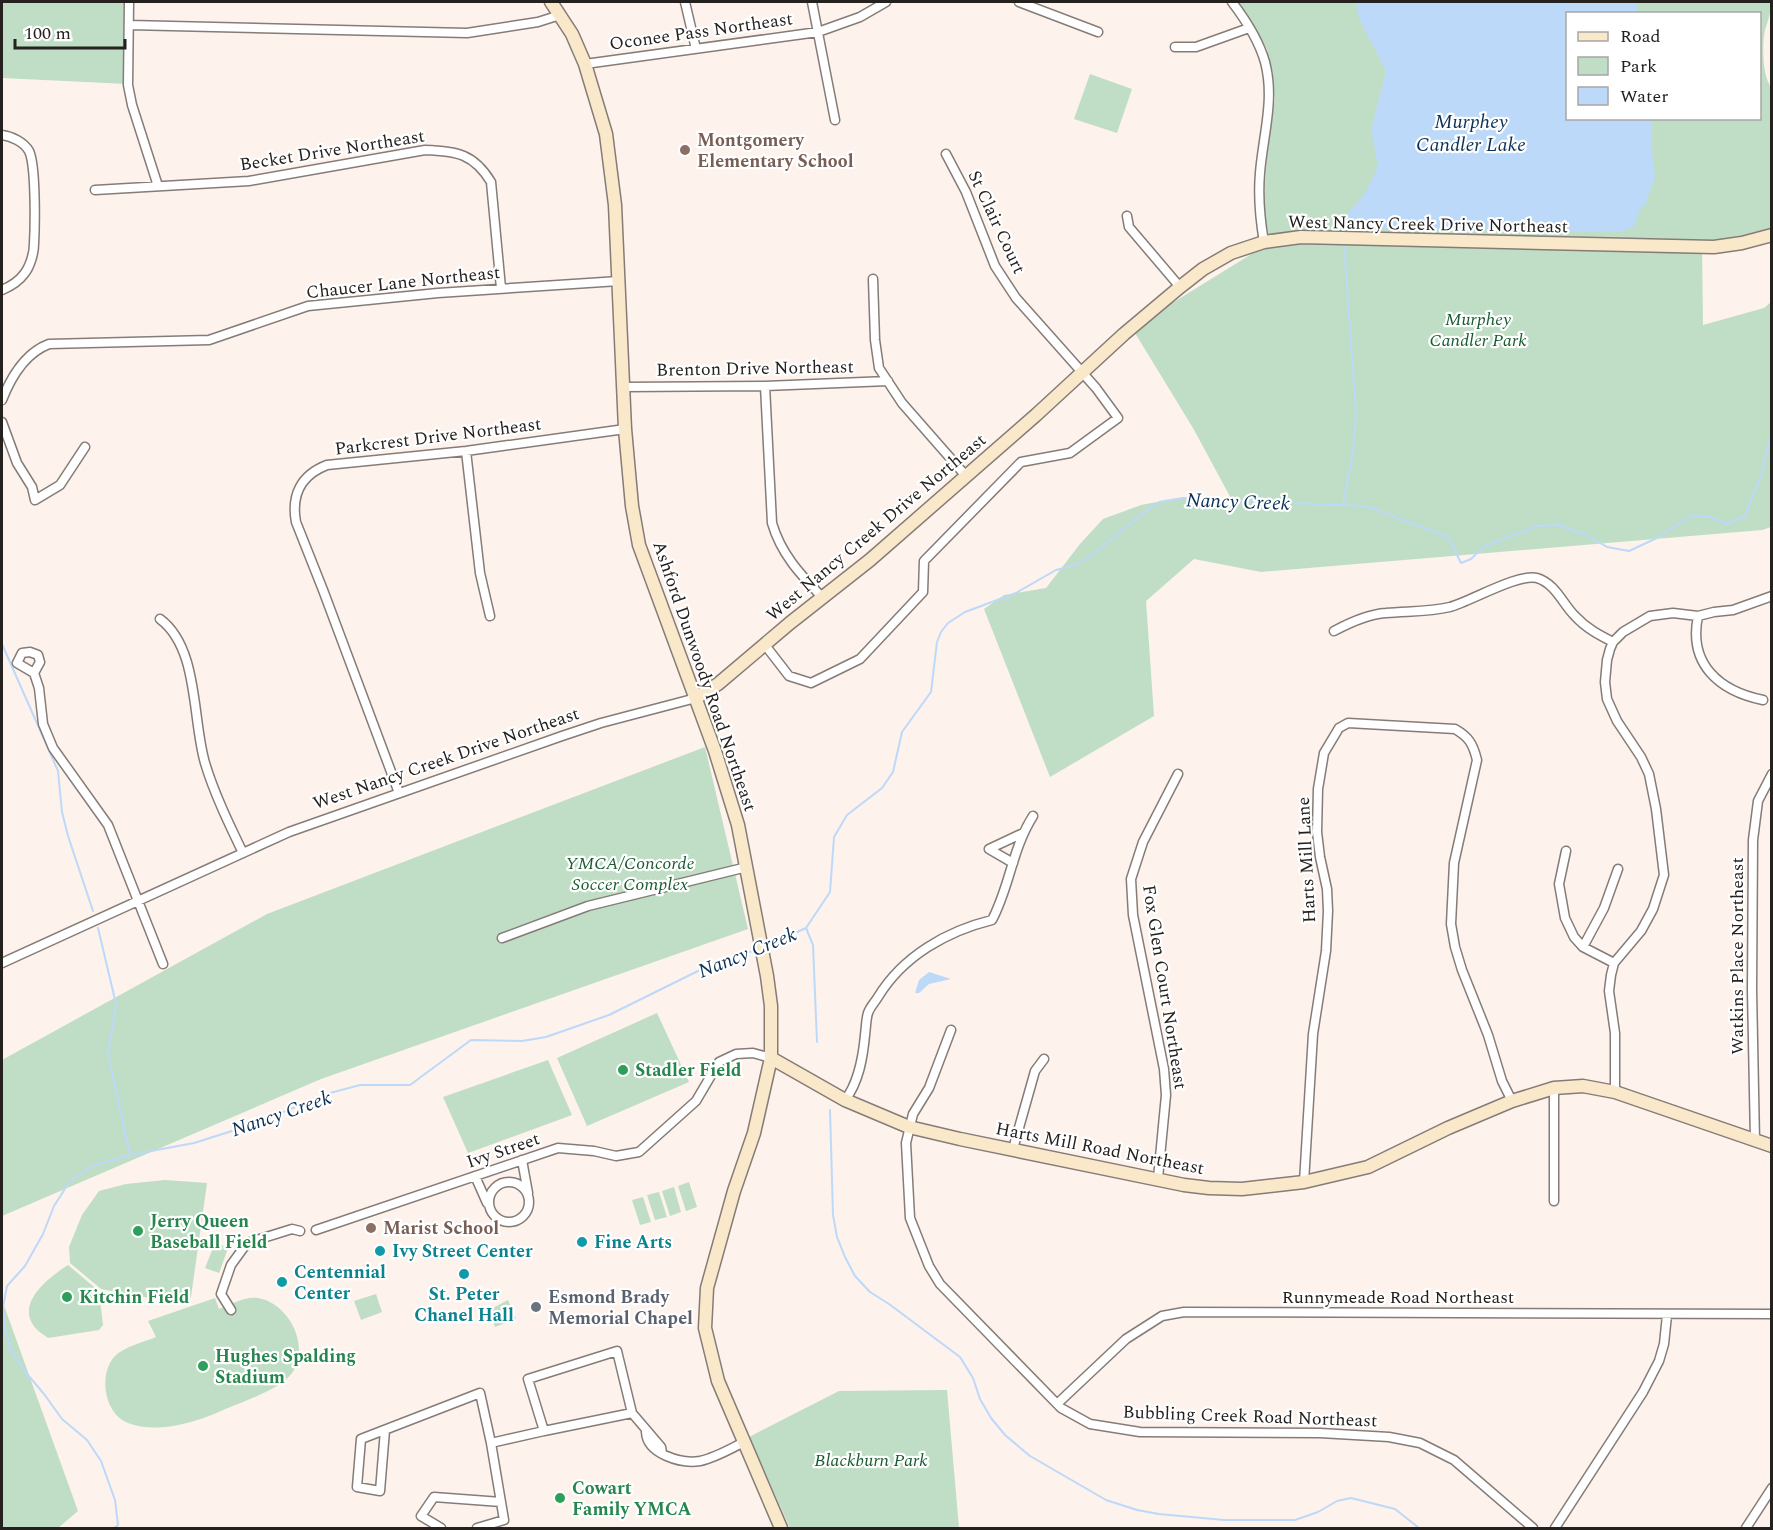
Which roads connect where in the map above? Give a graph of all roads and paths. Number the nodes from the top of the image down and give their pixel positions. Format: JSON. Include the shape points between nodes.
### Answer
{"nodes":[{"id":1,"x":129,"y":2,"type":"edge"},
{"id":2,"x":551,"y":2,"type":"edge"},
{"id":3,"x":685,"y":2,"type":"edge"},
{"id":4,"x":812,"y":2,"type":"edge"},
{"id":5,"x":886,"y":2,"type":"edge"},
{"id":6,"x":1019,"y":2,"type":"edge"},
{"id":7,"x":1232,"y":2,"type":"edge"},
{"id":8,"x":1032,"y":4,"type":"edge"},
{"id":9,"x":560,"y":15,"type":"junction"},
{"id":10,"x":129,"y":25,"type":"junction"},
{"id":11,"x":1249,"y":28,"type":"junction"},
{"id":12,"x":818,"y":32,"type":"junction"},
{"id":13,"x":1098,"y":32,"type":"dead end"},
{"id":14,"x":1175,"y":46,"type":"dead end"},
{"id":15,"x":696,"y":49,"type":"junction"},
{"id":16,"x":585,"y":64,"type":"junction"},
{"id":17,"x":835,"y":120,"type":"dead end"},
{"id":18,"x":2,"y":135,"type":"edge"},
{"id":19,"x":946,"y":154,"type":"dead end"},
{"id":20,"x":158,"y":186,"type":"junction"},
{"id":21,"x":95,"y":190,"type":"dead end"},
{"id":22,"x":1127,"y":216,"type":"dead end"},
{"id":23,"x":1772,"y":234,"type":"edge"},
{"id":24,"x":1264,"y":242,"type":"junction"},
{"id":25,"x":873,"y":279,"type":"dead end"},
{"id":26,"x":619,"y":280,"type":"junction"},
{"id":27,"x":1180,"y":287,"type":"junction"},
{"id":28,"x":501,"y":288,"type":"junction"},
{"id":29,"x":2,"y":290,"type":"edge"},
{"id":30,"x":1082,"y":372,"type":"junction"},
{"id":31,"x":888,"y":381,"type":"junction"},
{"id":32,"x":765,"y":386,"type":"junction"},
{"id":33,"x":624,"y":387,"type":"junction"},
{"id":34,"x":2,"y":400,"type":"edge"},
{"id":35,"x":2,"y":422,"type":"edge"},
{"id":36,"x":625,"y":429,"type":"junction"},
{"id":37,"x":85,"y":447,"type":"dead end"},
{"id":38,"x":466,"y":451,"type":"junction"},
{"id":39,"x":966,"y":476,"type":"junction"},
{"id":40,"x":1772,"y":596,"type":"edge"},
{"id":41,"x":822,"y":597,"type":"junction"},
{"id":42,"x":490,"y":616,"type":"dead end"},
{"id":43,"x":1698,"y":616,"type":"junction"},
{"id":44,"x":160,"y":619,"type":"dead end"},
{"id":45,"x":1334,"y":631,"type":"dead end"},
{"id":46,"x":1613,"y":642,"type":"junction"},
{"id":47,"x":765,"y":645,"type":"junction"},
{"id":48,"x":34,"y":673,"type":"dead end"},
{"id":49,"x":696,"y":698,"type":"junction"},
{"id":50,"x":1763,"y":700,"type":"dead end"},
{"id":51,"x":1178,"y":774,"type":"dead end"},
{"id":52,"x":1772,"y":774,"type":"edge"},
{"id":53,"x":399,"y":793,"type":"junction"},
{"id":54,"x":1033,"y":816,"type":"dead end"},
{"id":55,"x":1021,"y":834,"type":"junction"},
{"id":56,"x":1566,"y":851,"type":"dead end"},
{"id":57,"x":243,"y":853,"type":"junction"},
{"id":58,"x":1013,"y":863,"type":"junction"},
{"id":59,"x":747,"y":867,"type":"junction"},
{"id":60,"x":1618,"y":869,"type":"dead end"},
{"id":61,"x":137,"y":900,"type":"junction"},
{"id":62,"x":502,"y":938,"type":"dead end"},
{"id":63,"x":1583,"y":947,"type":"junction"},
{"id":64,"x":2,"y":963,"type":"edge"},
{"id":65,"x":1614,"y":963,"type":"junction"},
{"id":66,"x":163,"y":964,"type":"dead end"},
{"id":67,"x":951,"y":1030,"type":"dead end"},
{"id":68,"x":771,"y":1058,"type":"junction"},
{"id":69,"x":1044,"y":1059,"type":"dead end"},
{"id":70,"x":1554,"y":1088,"type":"junction"},
{"id":71,"x":1615,"y":1092,"type":"junction"},
{"id":72,"x":845,"y":1100,"type":"junction"},
{"id":73,"x":1512,"y":1101,"type":"junction"},
{"id":74,"x":909,"y":1127,"type":"junction"},
{"id":75,"x":1755,"y":1141,"type":"junction"},
{"id":76,"x":1772,"y":1146,"type":"edge"},
{"id":77,"x":1013,"y":1149,"type":"junction"},
{"id":78,"x":522,"y":1161,"type":"junction"},
{"id":79,"x":475,"y":1176,"type":"junction"},
{"id":80,"x":1158,"y":1178,"type":"junction"},
{"id":81,"x":1304,"y":1182,"type":"junction"},
{"id":82,"x":528,"y":1194,"type":"junction"},
{"id":83,"x":1554,"y":1201,"type":"dead end"},
{"id":84,"x":489,"y":1208,"type":"junction"},
{"id":85,"x":315,"y":1230,"type":"dead end"},
{"id":86,"x":300,"y":1232,"type":"dead end"},
{"id":87,"x":231,"y":1310,"type":"dead end"},
{"id":88,"x":1772,"y":1314,"type":"edge"},
{"id":89,"x":1667,"y":1315,"type":"junction"},
{"id":90,"x":1057,"y":1404,"type":"junction"},
{"id":91,"x":632,"y":1413,"type":"junction"},
{"id":92,"x":385,"y":1430,"type":"junction"},
{"id":93,"x":544,"y":1431,"type":"junction"},
{"id":94,"x":744,"y":1442,"type":"junction"},
{"id":95,"x":491,"y":1443,"type":"junction"},
{"id":96,"x":1772,"y":1488,"type":"edge"},
{"id":97,"x":501,"y":1502,"type":"junction"},
{"id":98,"x":441,"y":1528,"type":"edge"},
{"id":99,"x":477,"y":1528,"type":"edge"},
{"id":100,"x":781,"y":1528,"type":"edge"},
{"id":101,"x":1533,"y":1528,"type":"edge"},
{"id":102,"x":1555,"y":1528,"type":"edge"},
{"id":103,"x":1746,"y":1528,"type":"edge"}],
"edges":[{"from":1,"to":10,"type":"street"},
{"from":2,"to":9,"type":"street","name":"Ashford Dunwoody Road Northeast"},
{"from":3,"to":15,"type":"street"},
{"from":4,"to":12,"type":"street"},
{"from":5,"to":12,"type":"street","name":"Oconee Pass Northeast","via":[[860,17]]},
{"from":6,"to":8,"type":"street"},
{"from":7,"to":11,"type":"street"},
{"from":8,"to":13,"type":"street"},
{"from":9,"to":10,"type":"street","via":[[467,33]]},
{"from":9,"to":16,"type":"street","name":"Ashford Dunwoody Road Northeast"},
{"from":10,"to":20,"type":"street","via":[[128,85]]},
{"from":11,"to":14,"type":"street","via":[[1196,47]]},
{"from":11,"to":24,"type":"street","via":[[1265,64],[1269,98],[1259,190]]},
{"from":12,"to":15,"type":"street","name":"Oconee Pass Northeast"},
{"from":12,"to":17,"type":"street"},
{"from":15,"to":16,"type":"street","name":"Oconee Pass Northeast"},
{"from":16,"to":26,"type":"street","name":"Ashford Dunwoody Road Northeast","via":[[606,134]]},
{"from":18,"to":29,"type":"street","via":[[17,140],[29,152],[34,245],[24,275]]},
{"from":19,"to":30,"type":"street","name":"St Clair Court","via":[[966,192],[995,266],[1016,298]]},
{"from":20,"to":21,"type":"street","name":"Becket Drive Northeast"},
{"from":20,"to":28,"type":"street","name":"Becket Drive Northeast","via":[[249,182],[425,150],[452,151],[483,168],[491,182]]},
{"from":22,"to":27,"type":"street","via":[[1134,233]]},
{"from":23,"to":24,"type":"street","name":"West Nancy Creek Drive Northeast","via":[[1714,247],[1302,237]]},
{"from":24,"to":27,"type":"street","name":"West Nancy Creek Drive Northeast","via":[[1219,259]]},
{"from":25,"to":31,"type":"street","via":[[879,368]]},
{"from":26,"to":28,"type":"street","name":"Chaucer Lane Northeast"},
{"from":26,"to":33,"type":"street","name":"Ashford Dunwoody Road Northeast"},
{"from":27,"to":30,"type":"street","name":"West Nancy Creek Drive Northeast"},
{"from":28,"to":34,"type":"street","name":"Chaucer Lane Northeast","via":[[308,306],[209,340],[49,344],[37,348],[22,363]]},
{"from":30,"to":39,"type":"street","name":"West Nancy Creek Drive Northeast"},
{"from":30,"to":47,"type":"street","name":"St Clair Court","via":[[1118,418],[1070,453],[1021,462],[924,561],[923,592],[860,659],[811,683],[789,676]]},
{"from":31,"to":32,"type":"street","name":"Brenton Drive Northeast"},
{"from":31,"to":39,"type":"street","via":[[902,403]]},
{"from":32,"to":33,"type":"street","name":"Brenton Drive Northeast"},
{"from":32,"to":41,"type":"street","via":[[772,523],[785,554]]},
{"from":33,"to":36,"type":"street","name":"Ashford Dunwoody Road Northeast"},
{"from":35,"to":37,"type":"street","via":[[35,500],[60,485]]},
{"from":36,"to":38,"type":"street","name":"Parkcrest Drive Northeast"},
{"from":36,"to":49,"type":"street","name":"Ashford Dunwoody Road Northeast","via":[[639,545]]},
{"from":38,"to":42,"type":"street","via":[[480,573]]},
{"from":38,"to":53,"type":"street","name":"Parkcrest Drive Northeast","via":[[327,465],[306,477],[296,498],[296,522]]},
{"from":39,"to":41,"type":"street","name":"West Nancy Creek Drive Northeast"},
{"from":40,"to":43,"type":"street","via":[[1733,610]]},
{"from":41,"to":47,"type":"street","name":"West Nancy Creek Drive Northeast"},
{"from":43,"to":46,"type":"street","via":[[1650,616]]},
{"from":43,"to":50,"type":"street","via":[[1696,645],[1707,669],[1737,693]]},
{"from":44,"to":57,"type":"street","via":[[180,643],[205,763]]},
{"from":45,"to":46,"type":"street","via":[[1384,613],[1450,607],[1519,579],[1534,577],[1547,583],[1591,631]]},
{"from":46,"to":65,"type":"street","via":[[1606,660],[1607,699],[1648,774],[1665,875],[1641,930]]},
{"from":47,"to":49,"type":"street","name":"West Nancy Creek Drive Northeast"},
{"from":48,"to":61,"type":"street","via":[[43,724],[53,748],[108,825]]},
{"from":49,"to":53,"type":"street","name":"West Nancy Creek Drive Northeast","via":[[601,723]]},
{"from":49,"to":59,"type":"street","name":"Ashford Dunwoody Road Northeast","via":[[716,751]]},
{"from":51,"to":80,"type":"street","name":"Fox Glen Court Northeast","via":[[1143,842],[1131,879],[1133,915],[1164,1069],[1166,1095]]},
{"from":52,"to":75,"type":"street","name":"Watkins Place Northeast","via":[[1758,801],[1753,840]]},
{"from":53,"to":57,"type":"street","name":"West Nancy Creek Drive Northeast","via":[[289,832]]},
{"from":54,"to":55,"type":"street"},
{"from":55,"to":58,"type":"street"},
{"from":55,"to":58,"type":"street","via":[[989,849]]},
{"from":56,"to":63,"type":"street","via":[[1560,900],[1569,927]]},
{"from":57,"to":61,"type":"street","name":"West Nancy Creek Drive Northeast"},
{"from":58,"to":72,"type":"street","via":[[993,920],[939,939],[909,960],[883,988],[868,1013],[863,1057]]},
{"from":59,"to":62,"type":"street","via":[[588,906]]},
{"from":59,"to":68,"type":"street","name":"Ashford Dunwoody Road Northeast","via":[[771,1006]]},
{"from":60,"to":63,"type":"street","via":[[1604,908]]},
{"from":61,"to":64,"type":"street","name":"West Nancy Creek Drive Northeast"},
{"from":61,"to":66,"type":"street"},
{"from":63,"to":65,"type":"street"},
{"from":65,"to":71,"type":"street","via":[[1609,991],[1615,1033]]},
{"from":67,"to":74,"type":"street"},
{"from":68,"to":72,"type":"street","name":"Harts Mill Road Northeast"},
{"from":68,"to":78,"type":"street","name":"Ivy Street","via":[[736,1054],[719,1062],[696,1101],[639,1152],[616,1156],[558,1148]]},
{"from":68,"to":94,"type":"street","name":"Ashford Dunwoody Road Northeast","via":[[754,1133],[707,1288],[705,1328],[718,1381]]},
{"from":69,"to":77,"type":"street","via":[[1035,1071]]},
{"from":70,"to":71,"type":"street","name":"Harts Mill Road Northeast","via":[[1583,1086]]},
{"from":70,"to":73,"type":"street","name":"Harts Mill Road Northeast"},
{"from":70,"to":83,"type":"street"},
{"from":71,"to":75,"type":"street","name":"Harts Mill Road Northeast"},
{"from":72,"to":74,"type":"street","name":"Harts Mill Road Northeast"},
{"from":73,"to":81,"type":"street","name":"Harts Mill Road Northeast","via":[[1368,1167]]},
{"from":73,"to":81,"type":"street","name":"Harts Mill Lane","via":[[1462,970],[1451,924],[1454,863],[1477,760],[1474,747],[1468,736],[1455,729],[1348,723],[1331,737],[1318,789],[1317,832],[1328,889],[1328,911],[1313,1034]]},
{"from":74,"to":77,"type":"street","name":"Harts Mill Road Northeast"},
{"from":74,"to":90,"type":"street","name":"Bubbling Creek Road Northeast","via":[[906,1163],[910,1218],[929,1266],[940,1284]]},
{"from":75,"to":76,"type":"street","name":"Harts Mill Road Northeast"},
{"from":77,"to":80,"type":"street","name":"Harts Mill Road Northeast"},
{"from":78,"to":79,"type":"street","name":"Ivy Street"},
{"from":78,"to":82,"type":"street"},
{"from":79,"to":84,"type":"street"},
{"from":79,"to":85,"type":"street","name":"Ivy Street"},
{"from":80,"to":81,"type":"street","name":"Harts Mill Road Northeast","via":[[1184,1185],[1242,1189]]},
{"from":82,"to":84,"type":"street","via":[[519,1184],[499,1184],[490,1194]]},
{"from":82,"to":84,"type":"street","via":[[529,1207],[516,1221],[497,1219]]},
{"from":86,"to":87,"type":"street","via":[[292,1229],[247,1243],[231,1265],[221,1294]]},
{"from":88,"to":89,"type":"street","name":"Runnymeade Road Northeast"},
{"from":89,"to":90,"type":"street","name":"Runnymeade Road Northeast","via":[[1184,1312],[1162,1316],[1126,1339]]},
{"from":89,"to":102,"type":"street","via":[[1659,1361],[1643,1392]]},
{"from":90,"to":101,"type":"street","name":"Bubbling Creek Road Northeast","via":[[1090,1424],[1140,1432],[1320,1433],[1420,1443],[1454,1460]]},
{"from":91,"to":93,"type":"street"},
{"from":91,"to":93,"type":"street","via":[[617,1351],[528,1379]]},
{"from":91,"to":94,"type":"street","via":[[657,1451],[686,1462],[702,1461]]},
{"from":92,"to":92,"type":"street","via":[[361,1438],[357,1487],[380,1491]]},
{"from":92,"to":95,"type":"street","via":[[480,1393]]},
{"from":93,"to":95,"type":"street"},
{"from":94,"to":100,"type":"street","name":"Ashford Dunwoody Road Northeast"},
{"from":95,"to":97,"type":"street"},
{"from":96,"to":103,"type":"street"},
{"from":97,"to":98,"type":"street","via":[[434,1497],[421,1516]]},
{"from":97,"to":99,"type":"street","via":[[504,1520]]}]}
